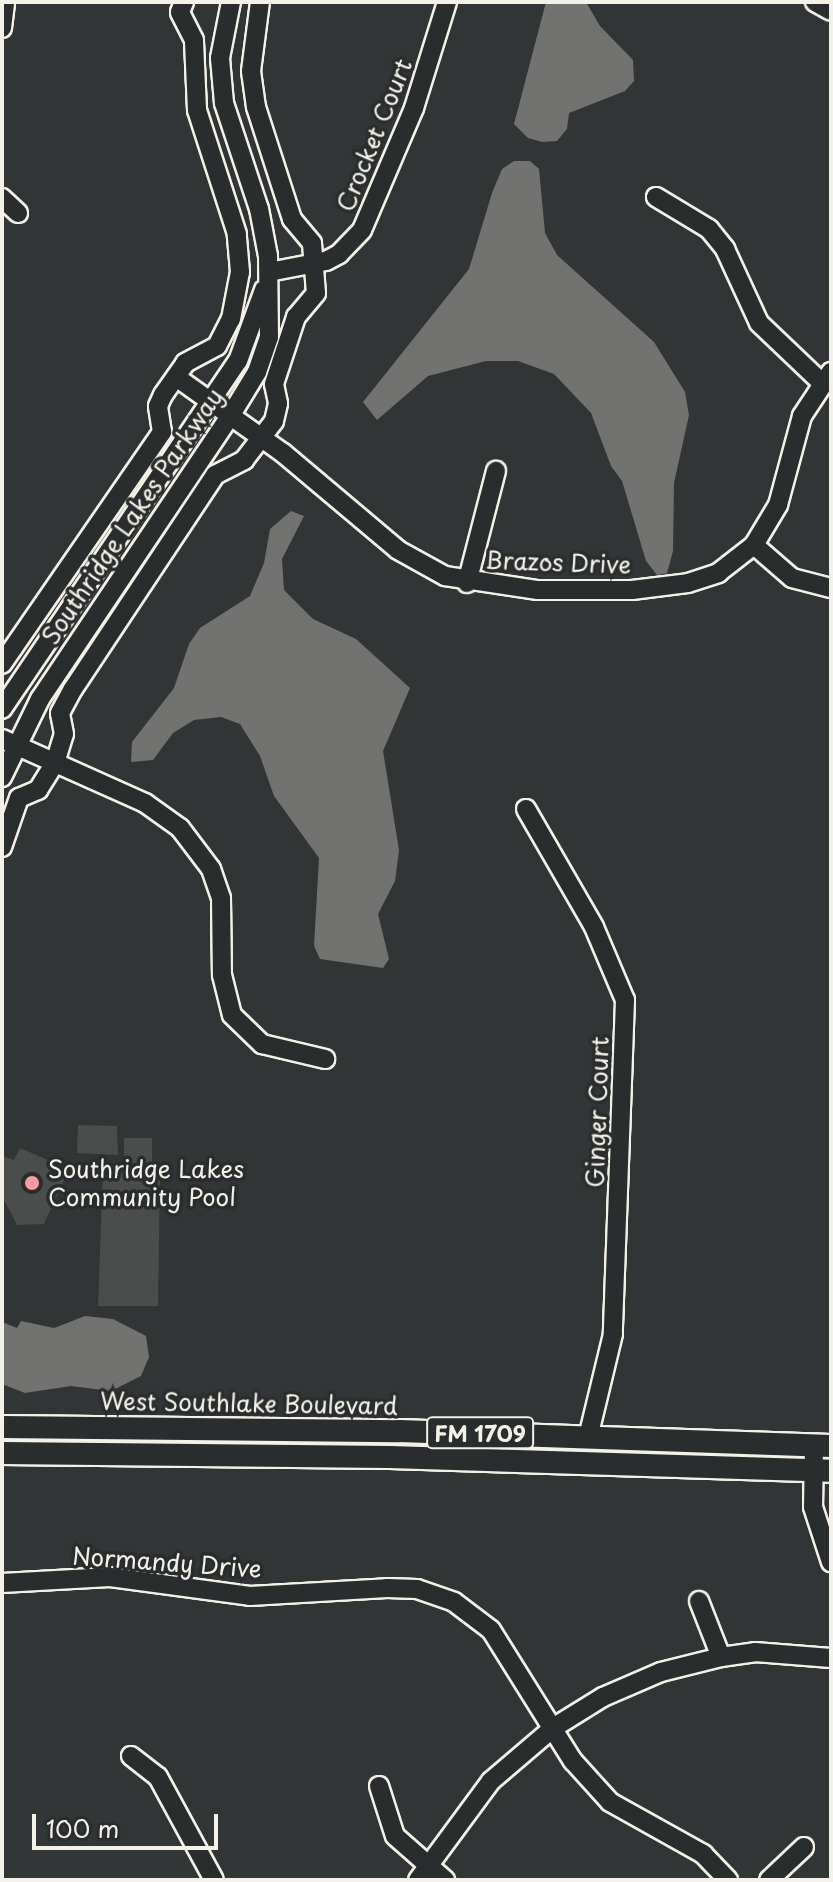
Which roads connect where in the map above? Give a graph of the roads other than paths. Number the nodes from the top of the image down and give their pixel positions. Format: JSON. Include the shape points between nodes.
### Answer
{"nodes":[{"id":1,"x":5,"y":2,"type":"edge"},
{"id":2,"x":184,"y":2,"type":"edge"},
{"id":3,"x":231,"y":2,"type":"edge"},
{"id":4,"x":260,"y":2,"type":"edge"},
{"id":5,"x":447,"y":2,"type":"edge"},
{"id":6,"x":815,"y":2,"type":"edge"},
{"id":7,"x":831,"y":11,"type":"edge"},
{"id":8,"x":2,"y":28,"type":"edge"},
{"id":9,"x":656,"y":197,"type":"dead end"},
{"id":10,"x":2,"y":198,"type":"edge"},
{"id":11,"x":18,"y":213,"type":"dead end"},
{"id":12,"x":315,"y":263,"type":"junction"},
{"id":13,"x":269,"y":272,"type":"junction"},
{"id":14,"x":176,"y":377,"type":"junction"},
{"id":15,"x":826,"y":377,"type":"edge"},
{"id":16,"x":211,"y":399,"type":"junction"},
{"id":17,"x":232,"y":413,"type":"junction"},
{"id":18,"x":262,"y":436,"type":"junction"},
{"id":19,"x":496,"y":471,"type":"dead end"},
{"id":20,"x":754,"y":545,"type":"junction"},
{"id":21,"x":467,"y":583,"type":"junction"},
{"id":22,"x":831,"y":588,"type":"edge"},
{"id":23,"x":2,"y":664,"type":"edge"},
{"id":24,"x":2,"y":709,"type":"edge"},
{"id":25,"x":8,"y":741,"type":"edge"},
{"id":26,"x":55,"y":763,"type":"junction"},
{"id":27,"x":2,"y":777,"type":"edge"},
{"id":28,"x":526,"y":809,"type":"dead end"},
{"id":29,"x":2,"y":847,"type":"edge"},
{"id":30,"x":325,"y":1059,"type":"dead end"},
{"id":31,"x":2,"y":1427,"type":"edge"},
{"id":32,"x":588,"y":1437,"type":"junction"},
{"id":33,"x":822,"y":1446,"type":"edge"},
{"id":34,"x":2,"y":1453,"type":"edge"},
{"id":35,"x":822,"y":1471,"type":"edge"},
{"id":36,"x":831,"y":1562,"type":"edge"},
{"id":37,"x":2,"y":1583,"type":"edge"},
{"id":38,"x":699,"y":1601,"type":"dead end"},
{"id":39,"x":721,"y":1657,"type":"junction"},
{"id":40,"x":831,"y":1658,"type":"edge"},
{"id":41,"x":553,"y":1728,"type":"junction"},
{"id":42,"x":131,"y":1756,"type":"dead end"},
{"id":43,"x":379,"y":1786,"type":"dead end"},
{"id":44,"x":804,"y":1847,"type":"dead end"},
{"id":45,"x":423,"y":1873,"type":"edge"},
{"id":46,"x":214,"y":1880,"type":"edge"},
{"id":47,"x":445,"y":1880,"type":"edge"},
{"id":48,"x":728,"y":1880,"type":"edge"},
{"id":49,"x":769,"y":1880,"type":"edge"}],
"edges":[{"from":1,"to":8,"type":"street"},
{"from":2,"to":14,"type":"street","name":"Southridge Lakes Parkway","via":[[180,12],[194,40],[197,110],[237,234],[240,272],[224,336],[217,346],[195,354]]},
{"from":3,"to":13,"type":"street","name":"Southridge Lakes Parkway","via":[[220,58],[224,103],[259,209]]},
{"from":4,"to":12,"type":"street","via":[[251,71],[256,107],[292,219],[312,243]]},
{"from":5,"to":12,"type":"street","name":"Crocket Court","via":[[414,108],[362,230],[339,254]]},
{"from":6,"to":7,"type":"street"},
{"from":9,"to":15,"type":"street","via":[[709,229],[725,249],[759,323]]},
{"from":10,"to":11,"type":"street"},
{"from":12,"to":13,"type":"street","name":"Crocket Court"},
{"from":12,"to":18,"type":"street","name":"Southridge Lakes Parkway","via":[[316,293],[296,317],[274,384],[277,413]]},
{"from":13,"to":16,"type":"street","name":"Southridge Lakes Parkway","via":[[238,361]]},
{"from":13,"to":17,"type":"street","name":"Southridge Lakes Parkway","via":[[269,337],[257,372]]},
{"from":14,"to":16,"type":"street","name":"Brazos Drive"},
{"from":14,"to":23,"type":"street","name":"Southridge Lakes Parkway","via":[[158,406],[162,432]]},
{"from":15,"to":20,"type":"street","name":"Brazos Drive","via":[[802,416],[778,505]]},
{"from":16,"to":17,"type":"street","name":"Brazos Drive"},
{"from":16,"to":24,"type":"street","name":"Southridge Lakes Parkway"},
{"from":17,"to":18,"type":"street","name":"Brazos Drive"},
{"from":17,"to":25,"type":"street","name":"Southridge Lakes Parkway"},
{"from":18,"to":21,"type":"street","name":"Brazos Drive","via":[[398,550]]},
{"from":18,"to":26,"type":"street","name":"Southridge Lakes Parkway","via":[[244,460],[215,475],[73,689],[60,713],[64,734]]},
{"from":19,"to":21,"type":"street"},
{"from":20,"to":21,"type":"street","name":"Brazos Drive","via":[[718,573],[688,583],[538,590]]},
{"from":20,"to":22,"type":"street","via":[[792,578]]},
{"from":25,"to":26,"type":"street"},
{"from":25,"to":27,"type":"street","name":"Southridge Lakes Parkway"},
{"from":26,"to":29,"type":"street","name":"Southridge Lakes Parkway","via":[[38,790],[19,798]]},
{"from":26,"to":30,"type":"street","via":[[145,803],[193,842],[211,869],[221,898],[222,975],[232,1015],[262,1044]]},
{"from":28,"to":32,"type":"street","name":"Ginger Court","via":[[594,927],[625,1000],[613,1334]]},
{"from":31,"to":32,"type":"main road","name":"West Southlake Boulevard","number":"FM 1709"},
{"from":32,"to":33,"type":"main road","name":"West Southlake Boulevard","number":"FM 1709"},
{"from":33,"to":35,"type":"street"},
{"from":34,"to":35,"type":"main road","number":"FM 1709","via":[[283,1454]]},
{"from":35,"to":36,"type":"street","via":[[815,1517]]},
{"from":37,"to":41,"type":"street","name":"Normandy Drive","via":[[110,1577],[250,1596],[417,1589],[454,1602],[491,1630]]},
{"from":38,"to":39,"type":"street"},
{"from":39,"to":40,"type":"street","via":[[755,1652]]},
{"from":39,"to":41,"type":"street","via":[[631,1684]]},
{"from":41,"to":45,"type":"street","via":[[491,1781]]},
{"from":41,"to":48,"type":"street","name":"Normandy Drive","via":[[610,1802],[703,1854]]},
{"from":42,"to":46,"type":"street","via":[[158,1777]]},
{"from":43,"to":45,"type":"street","via":[[395,1836]]},
{"from":44,"to":49,"type":"street"},
{"from":45,"to":47,"type":"street"}]}
